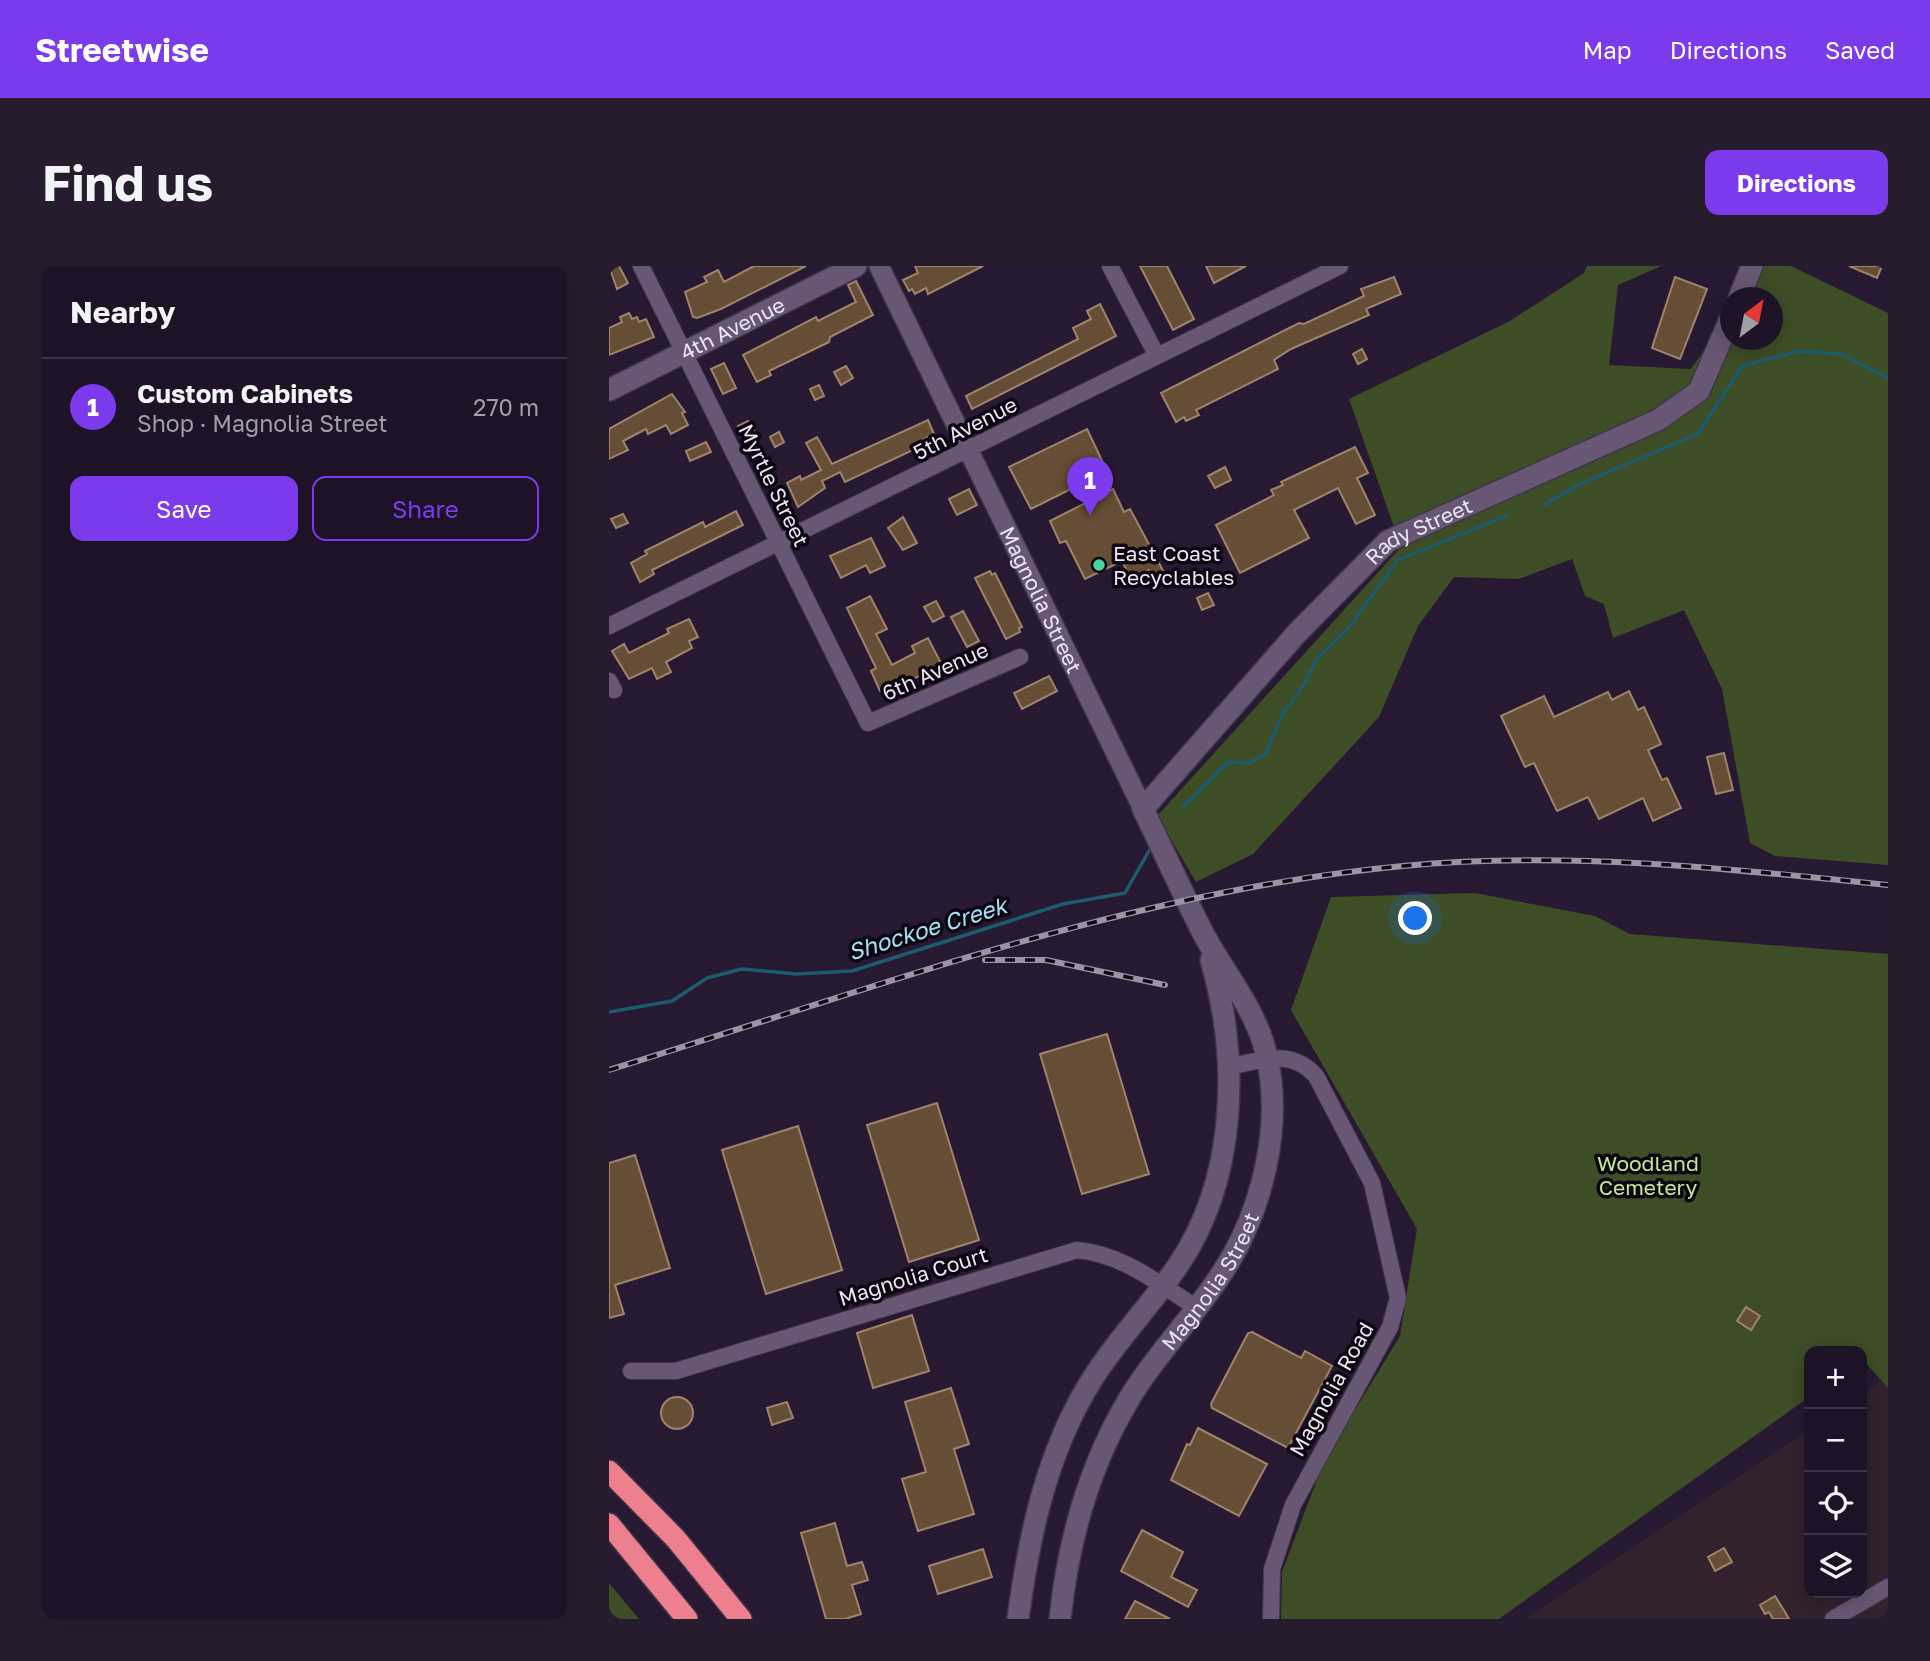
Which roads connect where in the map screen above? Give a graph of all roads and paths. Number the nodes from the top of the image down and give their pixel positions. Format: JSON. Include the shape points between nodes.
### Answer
{"nodes":[{"id":1,"x":641,"y":266,"type":"edge"},
{"id":2,"x":856,"y":266,"type":"edge"},
{"id":3,"x":879,"y":266,"type":"edge"},
{"id":4,"x":1110,"y":266,"type":"edge"},
{"id":5,"x":1340,"y":266,"type":"edge"},
{"id":6,"x":1752,"y":266,"type":"edge"},
{"id":7,"x":1743,"y":287,"type":"edge"},
{"id":8,"x":1720,"y":342,"type":"edge"},
{"id":9,"x":684,"y":352,"type":"junction"},
{"id":10,"x":1156,"y":354,"type":"junction"},
{"id":11,"x":609,"y":390,"type":"edge"},
{"id":12,"x":968,"y":450,"type":"junction"},
{"id":13,"x":779,"y":543,"type":"junction"},
{"id":14,"x":609,"y":626,"type":"edge"},
{"id":15,"x":1020,"y":657,"type":"dead end"},
{"id":16,"x":868,"y":723,"type":"joint"},
{"id":17,"x":1143,"y":809,"type":"junction"},
{"id":18,"x":1204,"y":934,"type":"junction"},
{"id":19,"x":1268,"y":1060,"type":"junction"},
{"id":20,"x":1227,"y":1067,"type":"junction"},
{"id":21,"x":1163,"y":1286,"type":"junction"},
{"id":22,"x":1197,"y":1308,"type":"junction"},
{"id":23,"x":631,"y":1371,"type":"dead end"},
{"id":24,"x":609,"y":1471,"type":"edge"},
{"id":25,"x":609,"y":1524,"type":"edge"},
{"id":26,"x":1888,"y":1587,"type":"edge"},
{"id":27,"x":687,"y":1619,"type":"edge"},
{"id":28,"x":741,"y":1619,"type":"edge"},
{"id":29,"x":1018,"y":1619,"type":"edge"},
{"id":30,"x":1059,"y":1619,"type":"edge"},
{"id":31,"x":1271,"y":1619,"type":"edge"},
{"id":32,"x":1833,"y":1619,"type":"edge"}],
"edges":[{"from":1,"to":9,"type":"street","name":"Myrtle Street"},
{"from":2,"to":9,"type":"main road","name":"4th Avenue"},
{"from":3,"to":12,"type":"street","name":"Magnolia Street"},
{"from":4,"to":10,"type":"street"},
{"from":5,"to":10,"type":"street","name":"5th Avenue"},
{"from":6,"to":7,"type":"main road"},
{"from":8,"to":17,"type":"main road","name":"Rady Street","via":[[1699,391],[1658,421],[1388,541],[1297,633]]},
{"from":9,"to":11,"type":"main road","name":"4th Avenue"},
{"from":9,"to":13,"type":"street","name":"Myrtle Street"},
{"from":10,"to":12,"type":"street","name":"5th Avenue"},
{"from":12,"to":13,"type":"street","name":"5th Avenue"},
{"from":12,"to":17,"type":"street","name":"Magnolia Street"},
{"from":13,"to":14,"type":"street","name":"5th Avenue"},
{"from":13,"to":16,"type":"street","name":"Myrtle Street"},
{"from":15,"to":16,"type":"street","name":"6th Avenue"},
{"from":17,"to":18,"type":"main road","name":"Magnolia Street"},
{"from":18,"to":19,"type":"main road","name":"Magnolia Street","via":[[1260,1033]]},
{"from":18,"to":20,"type":"main road","name":"Magnolia Street","via":[[1219,991]]},
{"from":19,"to":20,"type":"street","name":"Magnolia Road"},
{"from":19,"to":22,"type":"main road","name":"Magnolia Street","via":[[1270,1130],[1258,1196],[1233,1256]]},
{"from":19,"to":31,"type":"street","name":"Magnolia Road","via":[[1297,1060],[1324,1090],[1372,1183],[1398,1298],[1390,1327],[1293,1505],[1272,1569]]},
{"from":20,"to":21,"type":"main road","name":"Magnolia Street","via":[[1227,1135],[1218,1178],[1195,1239]]},
{"from":21,"to":22,"type":"street","name":"Magnolia Court"},
{"from":21,"to":23,"type":"street","name":"Magnolia Court","via":[[1118,1258],[1077,1250],[676,1371]]},
{"from":21,"to":29,"type":"main road","name":"Magnolia Street","via":[[1101,1364],[1068,1423],[1039,1505]]},
{"from":22,"to":30,"type":"main road","name":"Magnolia Street","via":[[1141,1380],[1107,1439],[1078,1521]]},
{"from":24,"to":28,"type":"highway","via":[[676,1539]]},
{"from":25,"to":27,"type":"highway"},
{"from":26,"to":32,"type":"street"}]}
